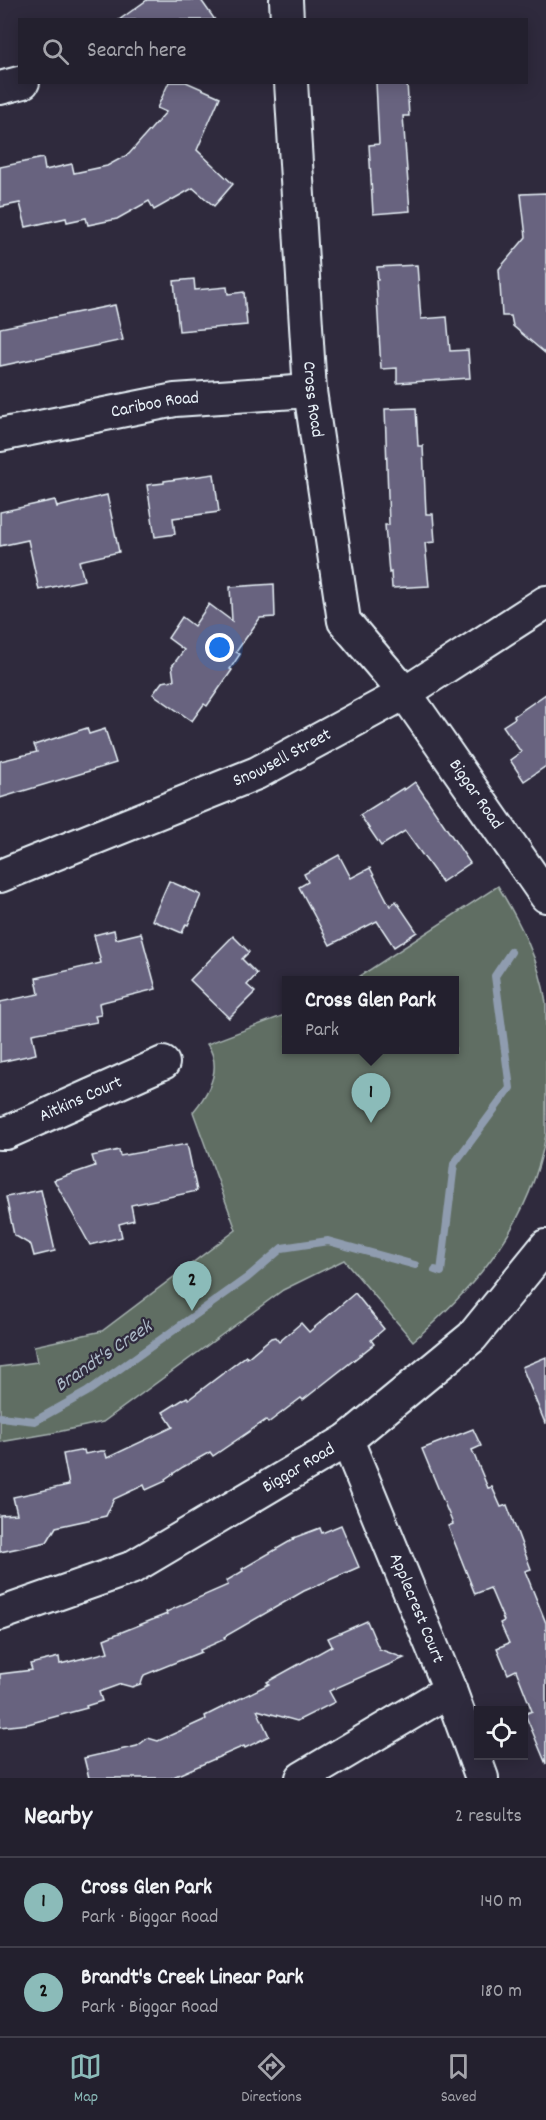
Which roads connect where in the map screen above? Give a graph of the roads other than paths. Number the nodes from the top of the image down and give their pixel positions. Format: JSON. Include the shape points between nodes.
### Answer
{"nodes":[{"id":1,"x":286,"y":0,"type":"edge"},
{"id":2,"x":287,"y":18,"type":"edge"},
{"id":3,"x":18,"y":83,"type":"edge"},
{"id":4,"x":291,"y":84,"type":"edge"},
{"id":5,"x":0,"y":88,"type":"edge"},
{"id":6,"x":310,"y":391,"type":"junction"},
{"id":7,"x":0,"y":435,"type":"edge"},
{"id":8,"x":546,"y":602,"type":"edge"},
{"id":9,"x":405,"y":693,"type":"junction"},
{"id":10,"x":0,"y":876,"type":"edge"},
{"id":11,"x":546,"y":896,"type":"edge"},
{"id":12,"x":164,"y":1064,"type":"dead end"},
{"id":13,"x":0,"y":1133,"type":"edge"},
{"id":14,"x":544,"y":1253,"type":"edge"},
{"id":15,"x":347,"y":1440,"type":"junction"},
{"id":16,"x":0,"y":1614,"type":"edge"},
{"id":17,"x":450,"y":1690,"type":"junction"},
{"id":18,"x":302,"y":1778,"type":"edge"},
{"id":19,"x":482,"y":1778,"type":"edge"}],
"edges":[{"from":1,"to":2,"type":"street"},
{"from":3,"to":5,"type":"street"},
{"from":4,"to":6,"type":"street","name":"Cross Road"},
{"from":6,"to":7,"type":"street","name":"Cariboo Road","via":[[175,400]]},
{"from":6,"to":9,"type":"street","name":"Cross Road","via":[[344,621]]},
{"from":8,"to":9,"type":"street","name":"Snowsell Street"},
{"from":9,"to":10,"type":"street","name":"Snowsell Street","via":[[257,773]]},
{"from":9,"to":11,"type":"street","name":"Biggar Road"},
{"from":12,"to":13,"type":"street","name":"Aitkins Court"},
{"from":14,"to":15,"type":"street","name":"Biggar Road","via":[[472,1337]]},
{"from":15,"to":16,"type":"street","name":"Biggar Road","via":[[131,1568]]},
{"from":15,"to":17,"type":"street","name":"Applecrest Court"},
{"from":17,"to":18,"type":"street"},
{"from":17,"to":19,"type":"street","name":"Applecrest Court"}]}
